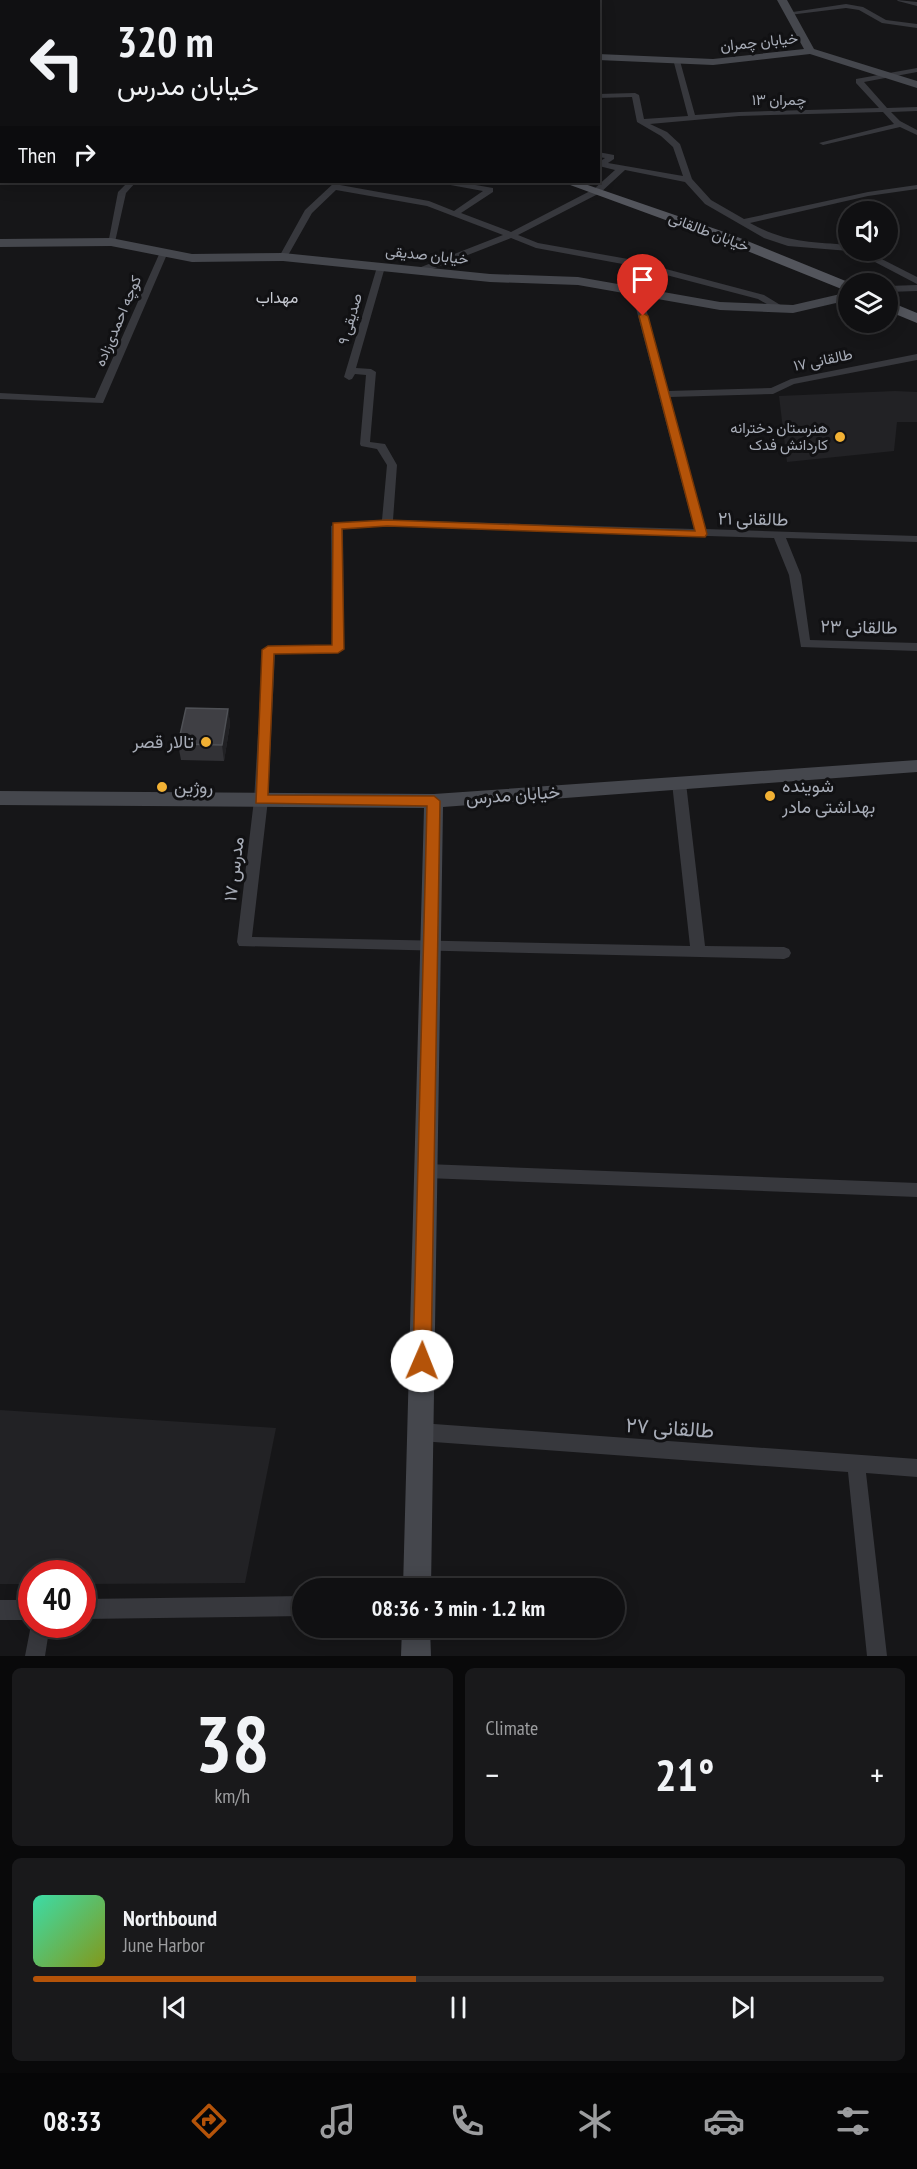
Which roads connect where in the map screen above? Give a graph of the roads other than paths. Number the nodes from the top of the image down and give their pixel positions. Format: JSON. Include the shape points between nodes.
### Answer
{"nodes":[{"id":1,"x":900,"y":0,"type":"edge"},
{"id":2,"x":787,"y":4,"type":"edge"},
{"id":3,"x":917,"y":4,"type":"edge"},
{"id":4,"x":917,"y":26,"type":"edge"},
{"id":5,"x":810,"y":51,"type":"junction"},
{"id":6,"x":600,"y":57,"type":"edge"},
{"id":7,"x":676,"y":61,"type":"junction"},
{"id":8,"x":917,"y":70,"type":"edge"},
{"id":9,"x":890,"y":74,"type":"junction"},
{"id":10,"x":917,"y":85,"type":"edge"},
{"id":11,"x":600,"y":96,"type":"edge"},
{"id":12,"x":917,"y":109,"type":"edge"},
{"id":13,"x":886,"y":110,"type":"junction"},
{"id":14,"x":692,"y":118,"type":"junction"},
{"id":15,"x":641,"y":122,"type":"junction"},
{"id":16,"x":900,"y":125,"type":"junction"},
{"id":17,"x":917,"y":133,"type":"edge"},
{"id":18,"x":823,"y":143,"type":"dead end"},
{"id":19,"x":600,"y":154,"type":"edge"},
{"id":20,"x":622,"y":168,"type":"junction"},
{"id":21,"x":688,"y":180,"type":"junction"},
{"id":22,"x":131,"y":183,"type":"edge"},
{"id":23,"x":467,"y":183,"type":"edge"},
{"id":24,"x":571,"y":183,"type":"edge"},
{"id":25,"x":336,"y":184,"type":"edge"},
{"id":26,"x":917,"y":187,"type":"edge"},
{"id":27,"x":597,"y":191,"type":"junction"},
{"id":28,"x":456,"y":213,"type":"junction"},
{"id":29,"x":743,"y":222,"type":"junction"},
{"id":30,"x":509,"y":236,"type":"junction"},
{"id":31,"x":111,"y":242,"type":"junction"},
{"id":32,"x":0,"y":243,"type":"edge"},
{"id":33,"x":838,"y":247,"type":"edge"},
{"id":34,"x":164,"y":252,"type":"junction"},
{"id":35,"x":283,"y":257,"type":"junction"},
{"id":36,"x":878,"y":261,"type":"edge"},
{"id":37,"x":381,"y":267,"type":"junction"},
{"id":38,"x":419,"y":271,"type":"junction"},
{"id":39,"x":917,"y":281,"type":"edge"},
{"id":40,"x":838,"y":283,"type":"edge"},
{"id":41,"x":917,"y":288,"type":"edge"},
{"id":42,"x":898,"y":289,"type":"edge"},
{"id":43,"x":637,"y":293,"type":"junction"},
{"id":44,"x":838,"y":299,"type":"edge"},
{"id":45,"x":779,"y":308,"type":"junction"},
{"id":46,"x":898,"y":310,"type":"edge"},
{"id":47,"x":917,"y":319,"type":"edge"},
{"id":48,"x":917,"y":357,"type":"edge"},
{"id":49,"x":664,"y":394,"type":"junction"},
{"id":50,"x":0,"y":396,"type":"edge"},
{"id":51,"x":387,"y":523,"type":"junction"},
{"id":52,"x":701,"y":534,"type":"junction"},
{"id":53,"x":779,"y":536,"type":"junction"},
{"id":54,"x":917,"y":539,"type":"edge"},
{"id":55,"x":917,"y":646,"type":"edge"},
{"id":56,"x":338,"y":649,"type":"joint"},
{"id":57,"x":917,"y":766,"type":"edge"},
{"id":58,"x":679,"y":783,"type":"junction"},
{"id":59,"x":0,"y":798,"type":"edge"},
{"id":60,"x":261,"y":800,"type":"junction"},
{"id":61,"x":434,"y":801,"type":"junction"},
{"id":62,"x":430,"y":946,"type":"junction"},
{"id":63,"x":698,"y":951,"type":"junction"},
{"id":64,"x":784,"y":953,"type":"dead end"},
{"id":65,"x":426,"y":1171,"type":"junction"},
{"id":66,"x":917,"y":1190,"type":"edge"},
{"id":67,"x":420,"y":1432,"type":"junction"},
{"id":68,"x":856,"y":1464,"type":"junction"},
{"id":69,"x":917,"y":1468,"type":"edge"},
{"id":70,"x":417,"y":1578,"type":"edge"},
{"id":71,"x":292,"y":1606,"type":"edge"},
{"id":72,"x":96,"y":1609,"type":"edge"},
{"id":73,"x":0,"y":1610,"type":"edge"},
{"id":74,"x":18,"y":1610,"type":"edge"},
{"id":75,"x":38,"y":1638,"type":"edge"},
{"id":76,"x":416,"y":1638,"type":"edge"},
{"id":77,"x":35,"y":1656,"type":"edge"},
{"id":78,"x":416,"y":1656,"type":"edge"},
{"id":79,"x":877,"y":1656,"type":"edge"}],
"edges":[{"from":1,"to":3,"type":"street"},
{"from":2,"to":4,"type":"street","via":[[861,8],[885,22]]},
{"from":2,"to":5,"type":"street"},
{"from":5,"to":7,"type":"street","name":"خیابان چمران","via":[[713,62]]},
{"from":5,"to":9,"type":"street","name":"خیابان چمران"},
{"from":6,"to":7,"type":"street","name":"خیابان چمران"},
{"from":7,"to":14,"type":"street"},
{"from":8,"to":9,"type":"street"},
{"from":9,"to":10,"type":"street","name":"خیابان چمران"},
{"from":9,"to":13,"type":"street","via":[[859,81]]},
{"from":11,"to":15,"type":"street","via":[[635,95]]},
{"from":12,"to":13,"type":"street","name":"چمران ۱۳"},
{"from":13,"to":14,"type":"street","name":"چمران ۱۳"},
{"from":13,"to":16,"type":"street"},
{"from":14,"to":15,"type":"street","name":"چمران ۱۳"},
{"from":15,"to":21,"type":"street","via":[[677,146]]},
{"from":16,"to":17,"type":"street"},
{"from":16,"to":18,"type":"street"},
{"from":19,"to":20,"type":"street","via":[[611,157],[602,165]]},
{"from":20,"to":21,"type":"street"},
{"from":20,"to":27,"type":"street"},
{"from":21,"to":29,"type":"street","via":[[708,202]]},
{"from":22,"to":31,"type":"street","via":[[122,192]]},
{"from":23,"to":28,"type":"street","via":[[490,190]]},
{"from":24,"to":27,"type":"main road","name":"خیابان طالقانی"},
{"from":25,"to":28,"type":"street"},
{"from":25,"to":35,"type":"street","via":[[308,212]]},
{"from":26,"to":29,"type":"street"},
{"from":27,"to":30,"type":"street"},
{"from":27,"to":40,"type":"main road","name":"خیابان طالقانی"},
{"from":28,"to":30,"type":"street"},
{"from":29,"to":33,"type":"street","via":[[788,243]]},
{"from":30,"to":38,"type":"street"},
{"from":30,"to":45,"type":"street","via":[[565,252],[679,275],[761,297]]},
{"from":31,"to":32,"type":"street","name":"خیابان صدیقی"},
{"from":31,"to":34,"type":"street","name":"خیابان صدیقی"},
{"from":34,"to":35,"type":"street","name":"خیابان صدیقی","via":[[192,258]]},
{"from":34,"to":50,"type":"street","name":"کوچه احمدی‌زاده","via":[[99,401]]},
{"from":35,"to":37,"type":"street","name":"خیابان صدیقی"},
{"from":36,"to":39,"type":"street"},
{"from":37,"to":38,"type":"street","name":"خیابان صدیقی"},
{"from":37,"to":51,"type":"street","name":"صدیقی ۹","via":[[350,375],[371,372],[365,444],[381,446],[392,465]]},
{"from":38,"to":43,"type":"street","name":"خیابان صدیقی","via":[[578,281]]},
{"from":41,"to":42,"type":"street"},
{"from":43,"to":45,"type":"street","name":"خیابان صدیقی","via":[[720,306]]},
{"from":43,"to":49,"type":"street"},
{"from":44,"to":45,"type":"street","name":"خیابان صدیقی","via":[[793,309]]},
{"from":46,"to":47,"type":"main road"},
{"from":48,"to":49,"type":"street","name":"طالقانی ۱۷","via":[[791,382],[773,391]]},
{"from":49,"to":52,"type":"street"},
{"from":51,"to":52,"type":"street","name":"طالقانی ۲۱"},
{"from":51,"to":56,"type":"street","name":"طالقانی ۲۱","via":[[337,526]]},
{"from":52,"to":53,"type":"street","name":"طالقانی ۲۱"},
{"from":53,"to":54,"type":"street","name":"طالقانی ۲۱"},
{"from":53,"to":55,"type":"street","name":"طالقانی ۲۳","via":[[795,576],[805,644]]},
{"from":56,"to":60,"type":"street","name":"مدرس ۱۷","via":[[268,650]]},
{"from":57,"to":58,"type":"street","name":"خیابان مدرس"},
{"from":58,"to":61,"type":"street","name":"خیابان مدرس"},
{"from":58,"to":63,"type":"street"},
{"from":59,"to":60,"type":"street","name":"خیابان مدرس"},
{"from":60,"to":61,"type":"street","name":"خیابان مدرس"},
{"from":60,"to":62,"type":"street","name":"مدرس ۱۷","via":[[244,942]]},
{"from":61,"to":62,"type":"street"},
{"from":62,"to":63,"type":"street"},
{"from":62,"to":65,"type":"street"},
{"from":63,"to":64,"type":"street"},
{"from":65,"to":66,"type":"street"},
{"from":65,"to":67,"type":"street"},
{"from":67,"to":68,"type":"street","name":"طالقانی ۲۷"},
{"from":67,"to":70,"type":"street"},
{"from":68,"to":69,"type":"street","name":"طالقانی ۲۷"},
{"from":68,"to":79,"type":"street"},
{"from":71,"to":72,"type":"street"},
{"from":73,"to":74,"type":"street"},
{"from":75,"to":77,"type":"street"},
{"from":76,"to":78,"type":"street"}]}
